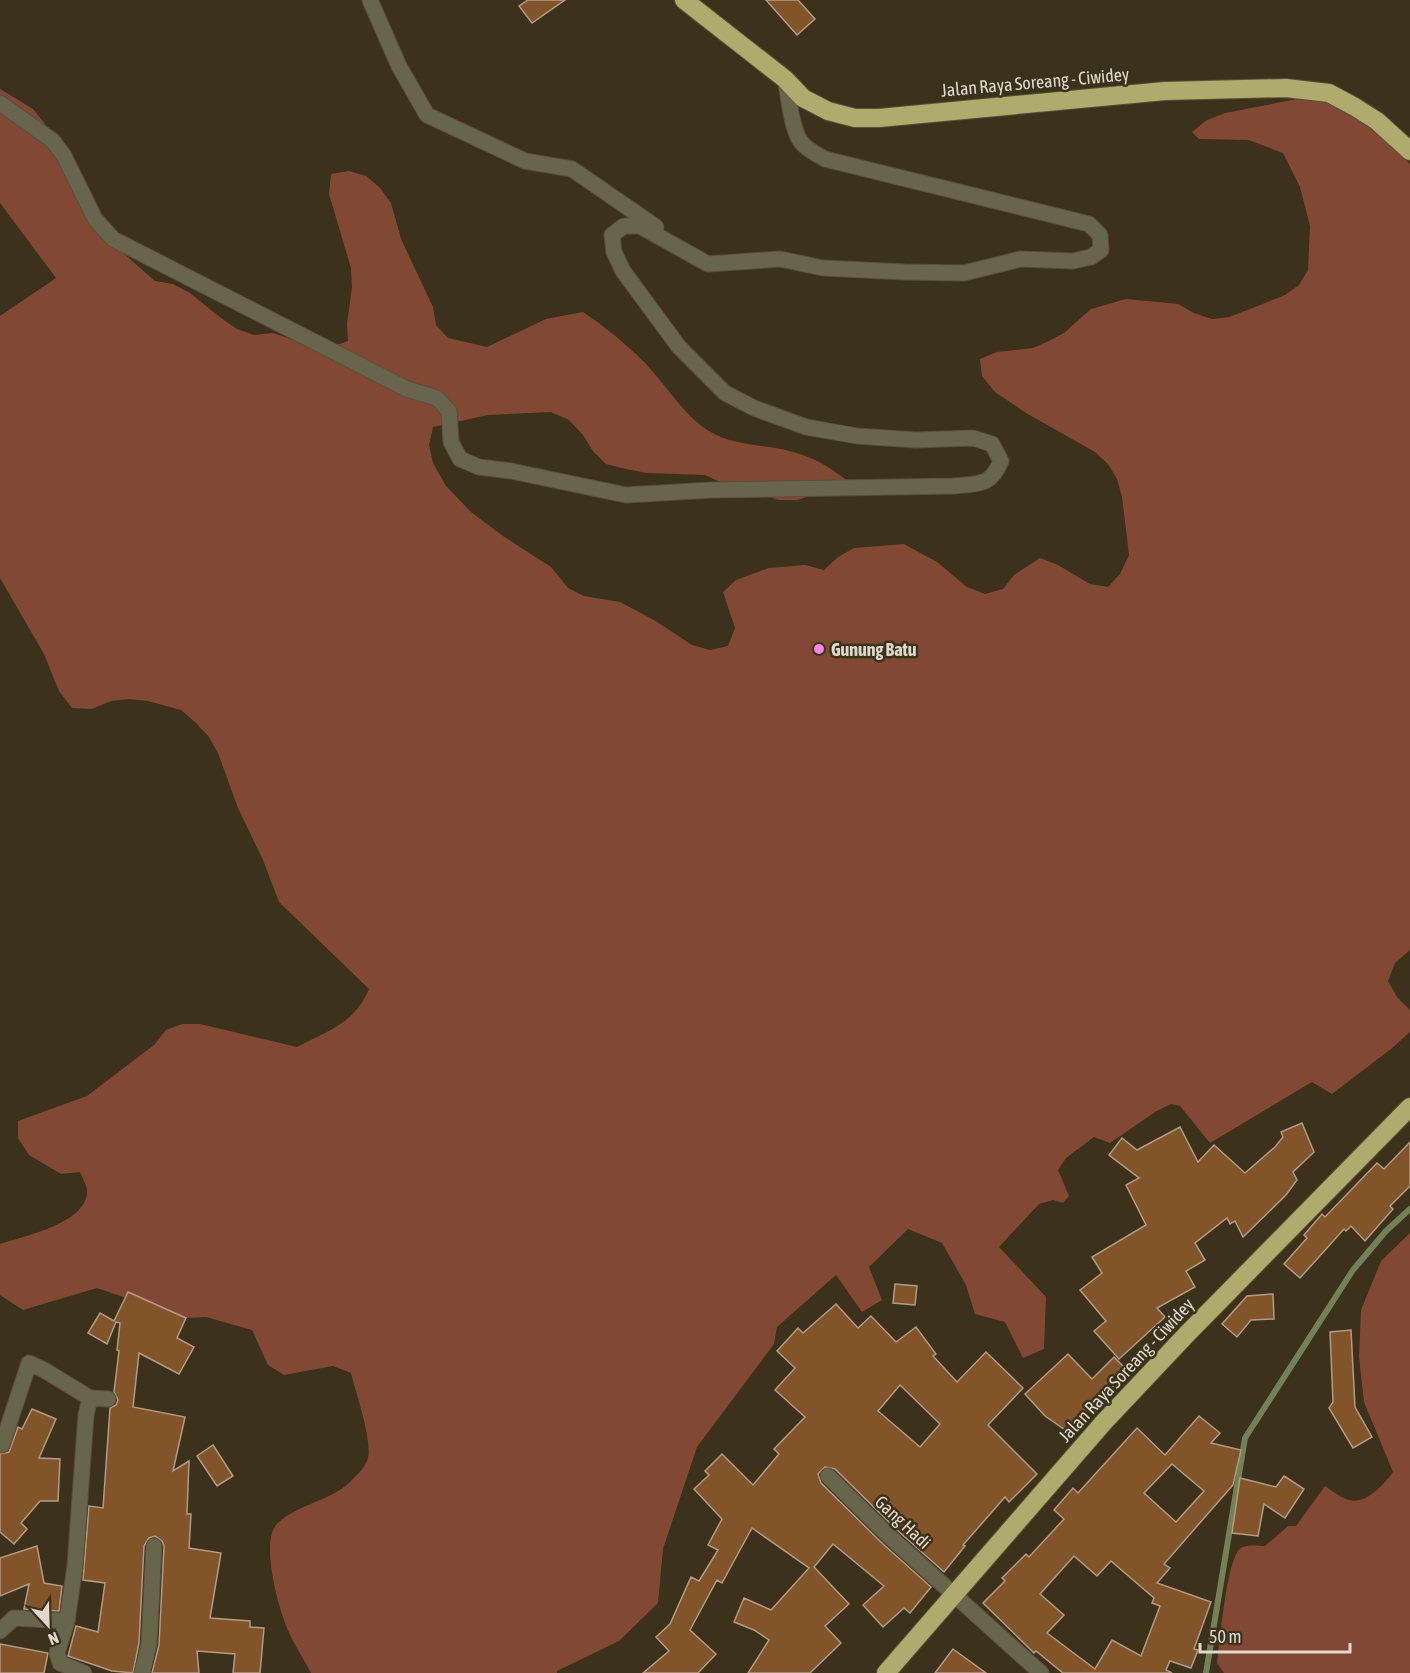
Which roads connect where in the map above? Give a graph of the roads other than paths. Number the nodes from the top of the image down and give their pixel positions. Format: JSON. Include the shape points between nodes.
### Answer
{"nodes":[{"id":1,"x":370,"y":0,"type":"edge"},
{"id":2,"x":684,"y":0,"type":"edge"},
{"id":3,"x":785,"y":80,"type":"junction"},
{"id":4,"x":0,"y":103,"type":"edge"},
{"id":5,"x":1410,"y":151,"type":"edge"},
{"id":6,"x":708,"y":264,"type":"junction"},
{"id":7,"x":1410,"y":1107,"type":"edge"},
{"id":8,"x":90,"y":1398,"type":"junction"},
{"id":9,"x":108,"y":1398,"type":"dead end"},
{"id":10,"x":2,"y":1445,"type":"dead end"},
{"id":11,"x":828,"y":1476,"type":"dead end"},
{"id":12,"x":154,"y":1546,"type":"dead end"},
{"id":13,"x":954,"y":1594,"type":"junction"},
{"id":14,"x":67,"y":1621,"type":"junction"},
{"id":15,"x":0,"y":1631,"type":"edge"},
{"id":16,"x":84,"y":1673,"type":"edge"},
{"id":17,"x":142,"y":1673,"type":"edge"},
{"id":18,"x":886,"y":1673,"type":"edge"},
{"id":19,"x":1041,"y":1673,"type":"edge"}],
"edges":[{"from":1,"to":6,"type":"street","via":[[399,66],[427,115],[525,161],[572,169]]},
{"from":2,"to":3,"type":"highway","name":"Jalan Raya Soreang - Ciwidey"},
{"from":3,"to":5,"type":"highway","name":"Jalan Raya Soreang - Ciwidey","via":[[803,98],[828,111],[855,118],[1165,91],[1286,88],[1329,93],[1355,106]]},
{"from":3,"to":6,"type":"street","via":[[800,141],[825,159],[1089,224],[1100,235],[1101,250],[1073,261],[1021,259],[964,273],[823,268],[780,259]]},
{"from":4,"to":6,"type":"street","via":[[52,141],[64,156],[95,219],[113,239],[407,389],[437,398],[449,411],[451,442],[460,459],[479,467],[626,495],[954,486],[981,483],[995,475],[1001,461],[992,444],[973,438],[915,440],[806,428],[724,393],[679,347],[623,272],[612,235],[624,226],[640,226]]},
{"from":7,"to":13,"type":"highway","name":"Jalan Raya Soreang - Ciwidey","via":[[1104,1422]]},
{"from":8,"to":9,"type":"street"},
{"from":8,"to":10,"type":"street","via":[[29,1363]]},
{"from":8,"to":14,"type":"street"},
{"from":11,"to":13,"type":"street","name":"Gang Hadi"},
{"from":12,"to":17,"type":"street","via":[[149,1644]]},
{"from":13,"to":18,"type":"highway","name":"Jalan Raya Soreang - Ciwidey"},
{"from":13,"to":19,"type":"street","name":"Gang Hadi"},
{"from":14,"to":15,"type":"street","via":[[14,1618]]},
{"from":14,"to":16,"type":"street","via":[[57,1653],[60,1663]]}]}
